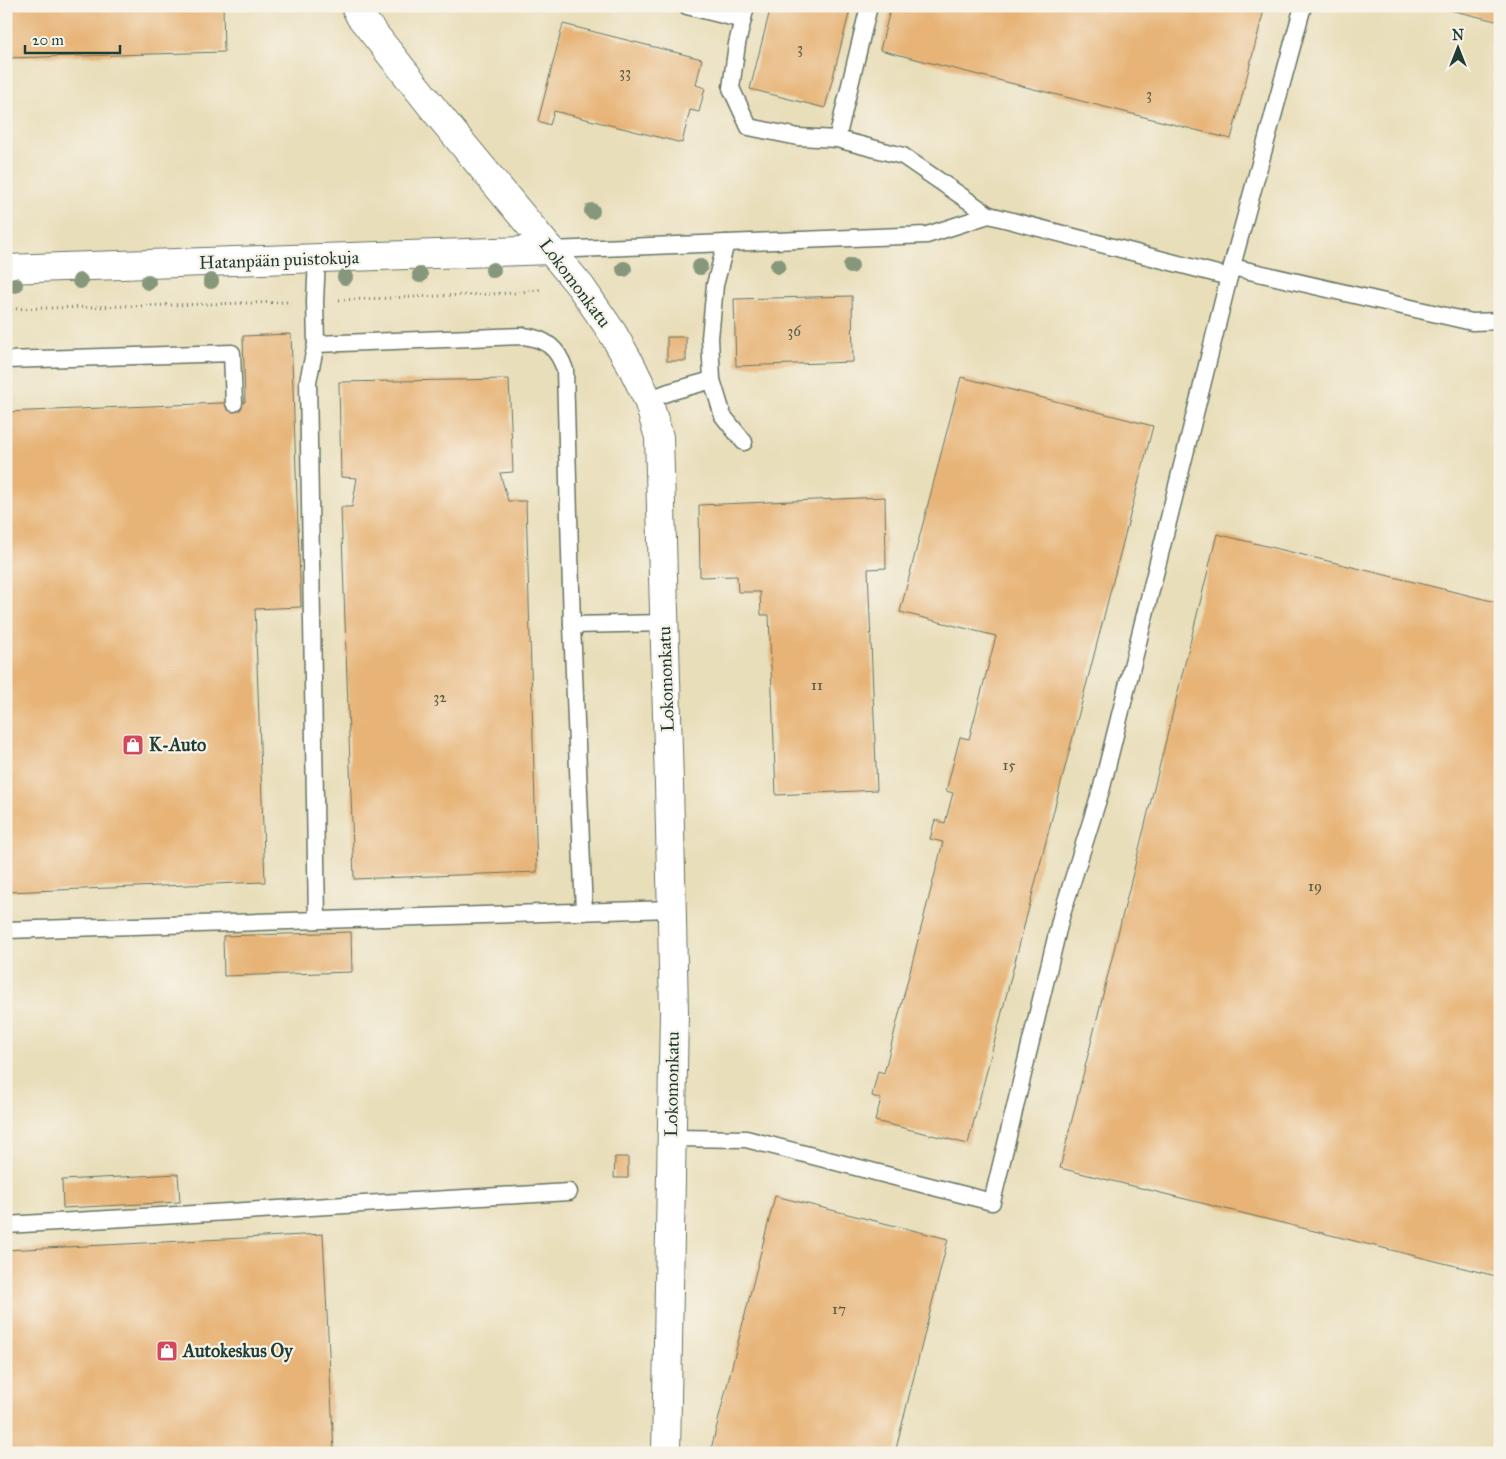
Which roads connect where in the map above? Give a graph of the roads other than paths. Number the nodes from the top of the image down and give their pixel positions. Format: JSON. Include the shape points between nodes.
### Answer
{"nodes":[{"id":1,"x":355,"y":6,"type":"edge"},
{"id":2,"x":687,"y":6,"type":"edge"},
{"id":3,"x":868,"y":6,"type":"edge"},
{"id":4,"x":1303,"y":6,"type":"edge"},
{"id":5,"x":744,"y":13,"type":"edge"},
{"id":6,"x":838,"y":139,"type":"junction"},
{"id":7,"x":989,"y":216,"type":"junction"},
{"id":8,"x":726,"y":243,"type":"junction"},
{"id":9,"x":551,"y":250,"type":"junction"},
{"id":10,"x":317,"y":259,"type":"junction"},
{"id":11,"x":6,"y":269,"type":"edge"},
{"id":12,"x":1230,"y":272,"type":"junction"},
{"id":13,"x":1500,"y":322,"type":"edge"},
{"id":14,"x":316,"y":344,"type":"junction"},
{"id":15,"x":6,"y":360,"type":"edge"},
{"id":16,"x":712,"y":380,"type":"junction"},
{"id":17,"x":648,"y":400,"type":"junction"},
{"id":18,"x":234,"y":403,"type":"dead end"},
{"id":19,"x":744,"y":442,"type":"dead end"},
{"id":20,"x":665,"y":623,"type":"junction"},
{"id":21,"x":572,"y":626,"type":"junction"},
{"id":22,"x":672,"y":909,"type":"junction"},
{"id":23,"x":584,"y":912,"type":"junction"},
{"id":24,"x":317,"y":920,"type":"junction"},
{"id":25,"x":6,"y":930,"type":"edge"},
{"id":26,"x":672,"y":1138,"type":"junction"},
{"id":27,"x":569,"y":1192,"type":"dead end"},
{"id":28,"x":6,"y":1225,"type":"edge"},
{"id":29,"x":666,"y":1453,"type":"edge"}],
"edges":[{"from":1,"to":9,"type":"street","name":"Lokomonkatu","via":[[437,113]]},
{"from":2,"to":5,"type":"lane"},
{"from":3,"to":6,"type":"lane"},
{"from":4,"to":12,"type":"lane"},
{"from":5,"to":6,"type":"lane","via":[[731,88],[749,127],[798,137]]},
{"from":6,"to":7,"type":"lane","via":[[903,156]]},
{"from":7,"to":8,"type":"lane","via":[[927,235]]},
{"from":7,"to":12,"type":"lane"},
{"from":8,"to":9,"type":"lane"},
{"from":8,"to":16,"type":"lane","via":[[714,294],[710,338]]},
{"from":9,"to":10,"type":"street","name":"Hatanpään puistokuja"},
{"from":9,"to":17,"type":"street","name":"Lokomonkatu","via":[[612,332]]},
{"from":10,"to":11,"type":"street","name":"Hatanpään puistokuja"},
{"from":10,"to":14,"type":"lane","via":[[314,301]]},
{"from":12,"to":13,"type":"lane","via":[[1472,322]]},
{"from":12,"to":26,"type":"lane","via":[[1102,787],[1061,917],[992,1202],[746,1139]]},
{"from":14,"to":21,"type":"lane","via":[[524,336],[548,343],[556,351],[565,370]]},
{"from":14,"to":24,"type":"lane","via":[[308,381]]},
{"from":15,"to":18,"type":"lane","via":[[232,353]]},
{"from":16,"to":17,"type":"lane"},
{"from":16,"to":19,"type":"lane","via":[[722,416]]},
{"from":17,"to":20,"type":"street","name":"Lokomonkatu","via":[[659,437]]},
{"from":20,"to":21,"type":"lane"},
{"from":20,"to":22,"type":"street","name":"Lokomonkatu"},
{"from":21,"to":23,"type":"lane"},
{"from":22,"to":23,"type":"lane"},
{"from":22,"to":26,"type":"street","name":"Lokomonkatu"},
{"from":23,"to":24,"type":"lane"},
{"from":24,"to":25,"type":"lane"},
{"from":26,"to":29,"type":"street","name":"Lokomonkatu"},
{"from":27,"to":28,"type":"lane"}]}
